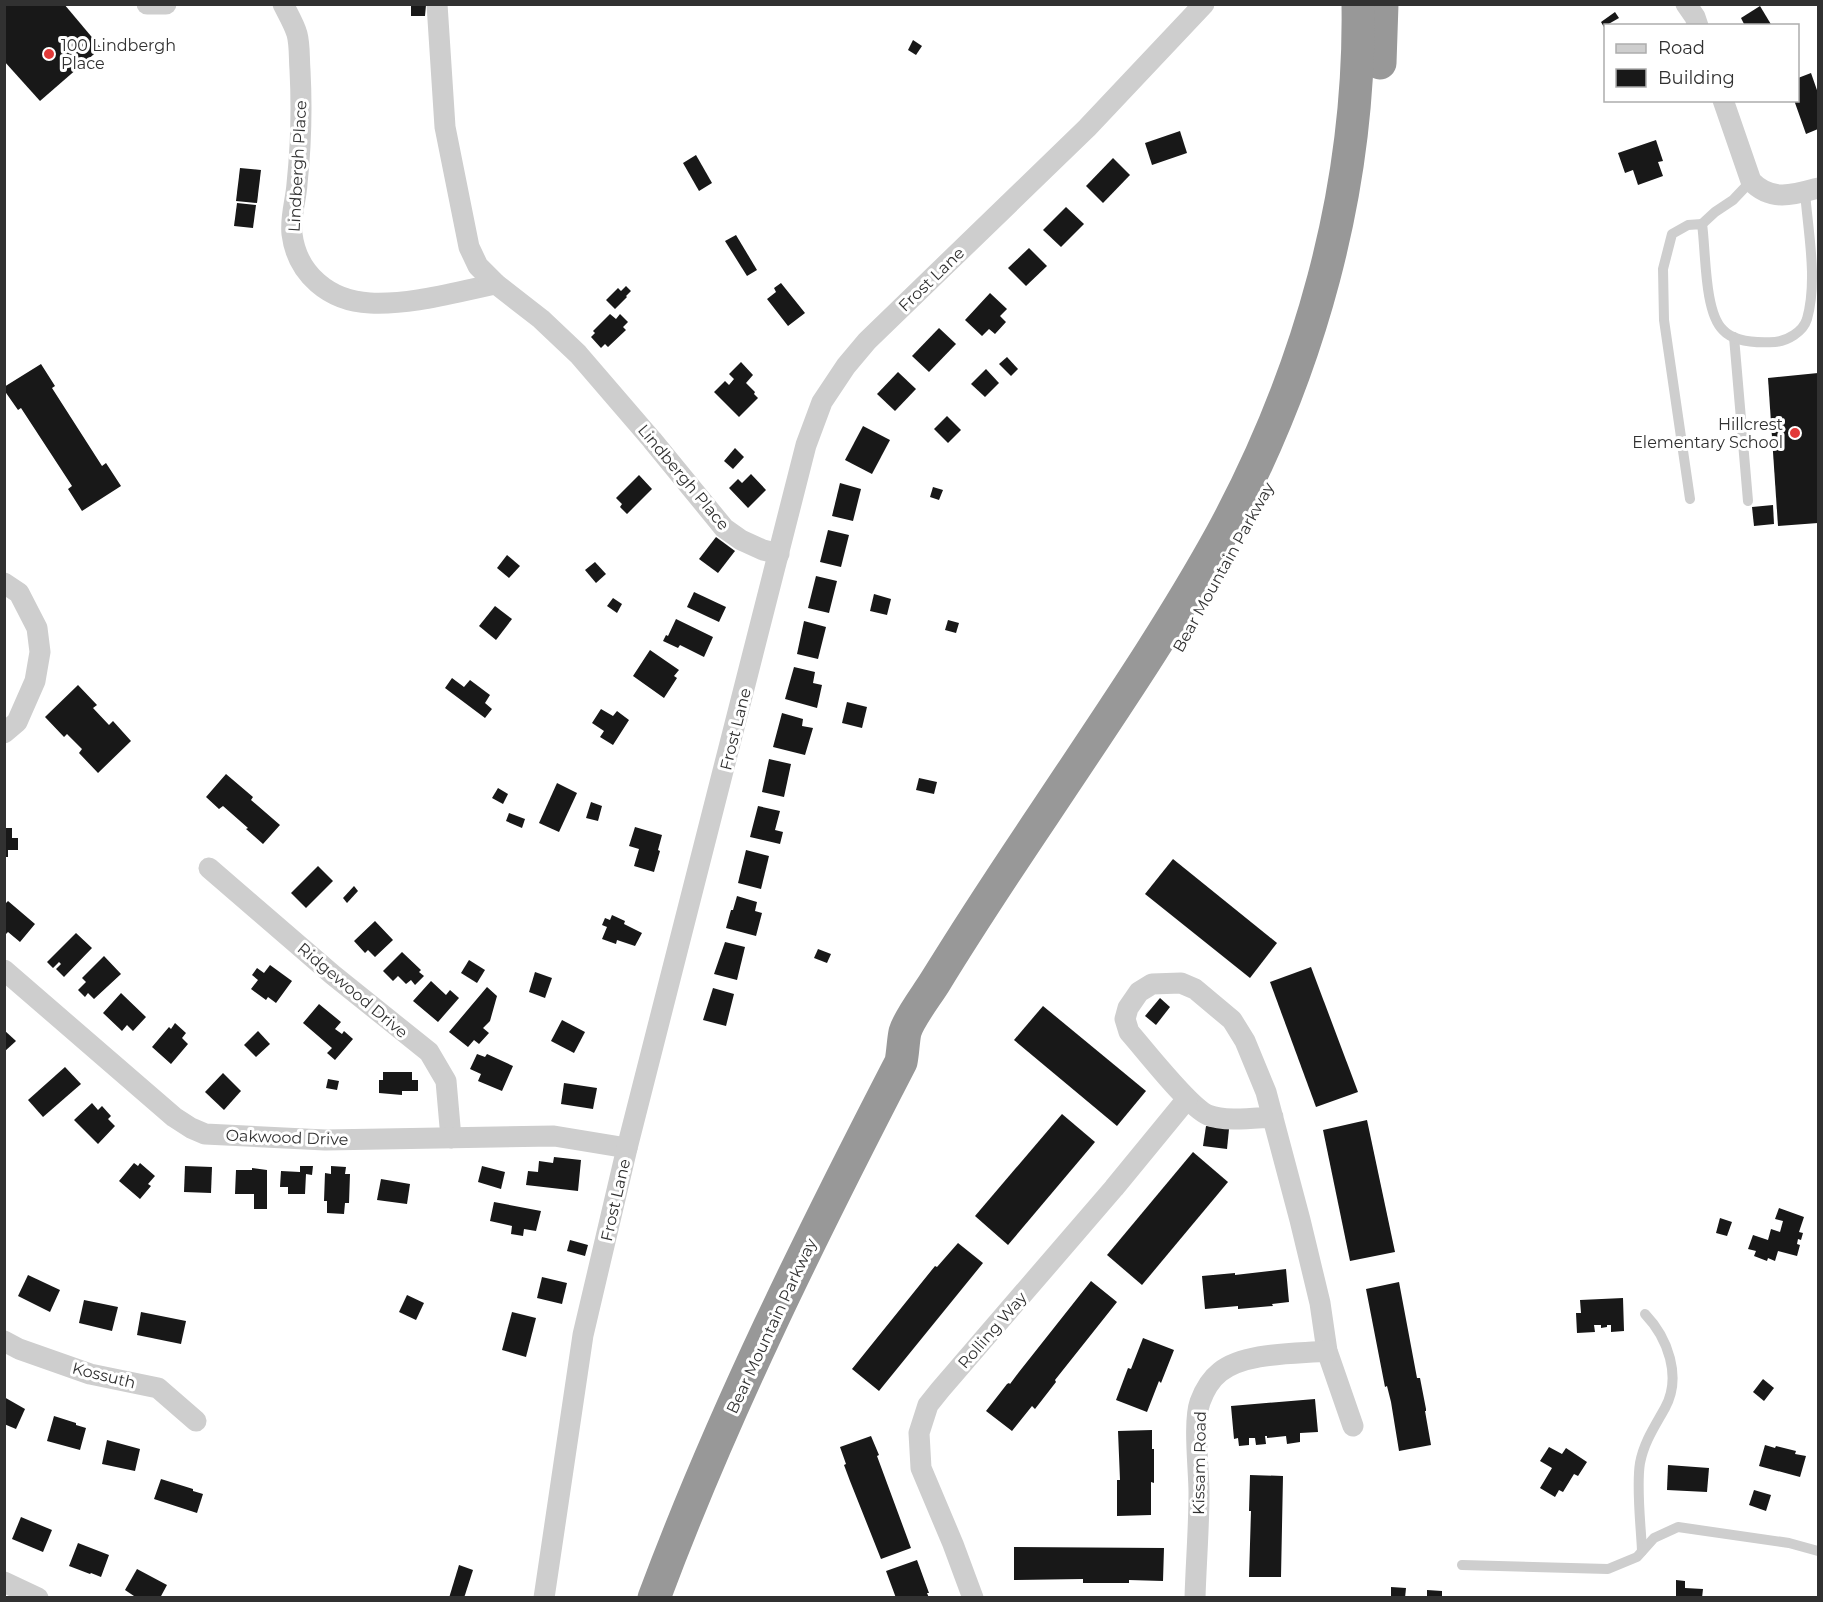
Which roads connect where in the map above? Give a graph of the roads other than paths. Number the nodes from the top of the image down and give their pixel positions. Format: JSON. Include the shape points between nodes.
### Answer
{"nodes":[{"id":1,"x":147,"y":4,"type":"edge"},
{"id":2,"x":166,"y":4,"type":"edge"},
{"id":3,"x":283,"y":4,"type":"edge"},
{"id":4,"x":436,"y":4,"type":"edge"},
{"id":5,"x":1204,"y":4,"type":"edge"},
{"id":6,"x":1358,"y":4,"type":"edge"},
{"id":7,"x":1382,"y":4,"type":"edge"},
{"id":8,"x":1686,"y":4,"type":"edge"},
{"id":9,"x":1697,"y":24,"type":"edge"},
{"id":10,"x":1724,"y":102,"type":"edge"},
{"id":11,"x":1750,"y":181,"type":"junction"},
{"id":12,"x":1812,"y":190,"type":"edge"},
{"id":13,"x":1702,"y":224,"type":"junction"},
{"id":14,"x":496,"y":284,"type":"junction"},
{"id":15,"x":1734,"y":337,"type":"junction"},
{"id":16,"x":1690,"y":499,"type":"dead end"},
{"id":17,"x":1748,"y":501,"type":"dead end"},
{"id":18,"x":780,"y":554,"type":"junction"},
{"id":19,"x":4,"y":583,"type":"edge"},
{"id":20,"x":4,"y":733,"type":"edge"},
{"id":21,"x":209,"y":868,"type":"dead end"},
{"id":22,"x":4,"y":970,"type":"edge"},
{"id":23,"x":901,"y":1062,"type":"junction"},
{"id":24,"x":1187,"y":1099,"type":"junction"},
{"id":25,"x":1273,"y":1118,"type":"junction"},
{"id":26,"x":451,"y":1138,"type":"junction"},
{"id":27,"x":627,"y":1148,"type":"junction"},
{"id":28,"x":1645,"y":1314,"type":"dead end"},
{"id":29,"x":4,"y":1341,"type":"edge"},
{"id":30,"x":1327,"y":1351,"type":"junction"},
{"id":31,"x":196,"y":1421,"type":"dead end"},
{"id":32,"x":1353,"y":1426,"type":"dead end"},
{"id":33,"x":1642,"y":1551,"type":"junction"},
{"id":34,"x":1818,"y":1551,"type":"edge"},
{"id":35,"x":1462,"y":1565,"type":"dead end"},
{"id":36,"x":4,"y":1582,"type":"edge"},
{"id":37,"x":38,"y":1598,"type":"edge"},
{"id":38,"x":544,"y":1598,"type":"edge"},
{"id":39,"x":654,"y":1598,"type":"edge"},
{"id":40,"x":973,"y":1598,"type":"edge"},
{"id":41,"x":1195,"y":1598,"type":"edge"}],
"edges":[{"from":1,"to":2,"type":"street"},
{"from":3,"to":14,"type":"street","name":"Lindbergh Place","via":[[297,33],[299,52],[301,146],[291,232],[301,265],[325,289],[367,303],[399,303]]},
{"from":4,"to":14,"type":"street","name":"Lindbergh Place","via":[[445,127],[469,247],[478,266]]},
{"from":5,"to":18,"type":"street","name":"Frost Lane","via":[[1087,128],[867,341],[846,366],[822,402],[806,445]]},
{"from":6,"to":23,"type":"highway","name":"Bear Mountain Parkway","via":[[1355,114],[1333,243],[1297,363],[1260,456],[1177,610],[906,1030]]},
{"from":7,"to":23,"type":"highway","name":"Bear Mountain Parkway","via":[[1375,118],[1353,246],[1337,309],[1280,461],[1237,548],[1171,660],[957,984],[924,1041]]},
{"from":8,"to":9,"type":"street"},
{"from":10,"to":11,"type":"street"},
{"from":11,"to":12,"type":"street","via":[[1772,195]]},
{"from":11,"to":13,"type":"lane"},
{"from":12,"to":15,"type":"lane","via":[[1813,288],[1806,322],[1796,334],[1777,342]]},
{"from":13,"to":15,"type":"lane","via":[[1710,305],[1723,331]]},
{"from":13,"to":16,"type":"lane","via":[[1688,225],[1672,234],[1663,269],[1664,320]]},
{"from":14,"to":18,"type":"street","name":"Lindbergh Place","via":[[578,354],[724,528],[741,540]]},
{"from":15,"to":17,"type":"lane"},
{"from":18,"to":27,"type":"street","name":"Frost Lane"},
{"from":19,"to":20,"type":"street","via":[[19,593],[37,628],[40,652],[35,681],[17,722]]},
{"from":21,"to":26,"type":"street","name":"Ridgewood Drive","via":[[429,1052],[446,1082]]},
{"from":22,"to":26,"type":"street","name":"Oakwood Drive","via":[[174,1117],[206,1134],[325,1140]]},
{"from":23,"to":39,"type":"highway","name":"Bear Mountain Parkway","via":[[784,1293],[702,1473]]},
{"from":24,"to":25,"type":"street","via":[[1207,1115],[1221,1119]]},
{"from":24,"to":25,"type":"street","via":[[1129,1032],[1125,1019],[1139,992],[1152,984],[1181,983],[1195,989],[1232,1020],[1245,1041]]},
{"from":24,"to":40,"type":"street","name":"Rolling Way","via":[[928,1406],[919,1433],[921,1468]]},
{"from":25,"to":30,"type":"street","via":[[1320,1304]]},
{"from":26,"to":27,"type":"street","name":"Oakwood Drive","via":[[554,1136]]},
{"from":27,"to":38,"type":"street","name":"Frost Lane","via":[[583,1335]]},
{"from":28,"to":33,"type":"lane","via":[[1656,1326],[1671,1360],[1673,1385],[1640,1463]]},
{"from":29,"to":31,"type":"street","name":"Kossuth","via":[[90,1374],[158,1388]]},
{"from":30,"to":32,"type":"street"},
{"from":30,"to":41,"type":"street","name":"Kissam Road","via":[[1239,1363],[1221,1371],[1209,1384],[1200,1403],[1197,1428]]},
{"from":33,"to":34,"type":"lane","via":[[1654,1538],[1678,1527]]},
{"from":33,"to":35,"type":"lane","via":[[1608,1569]]},
{"from":36,"to":37,"type":"street"}]}
